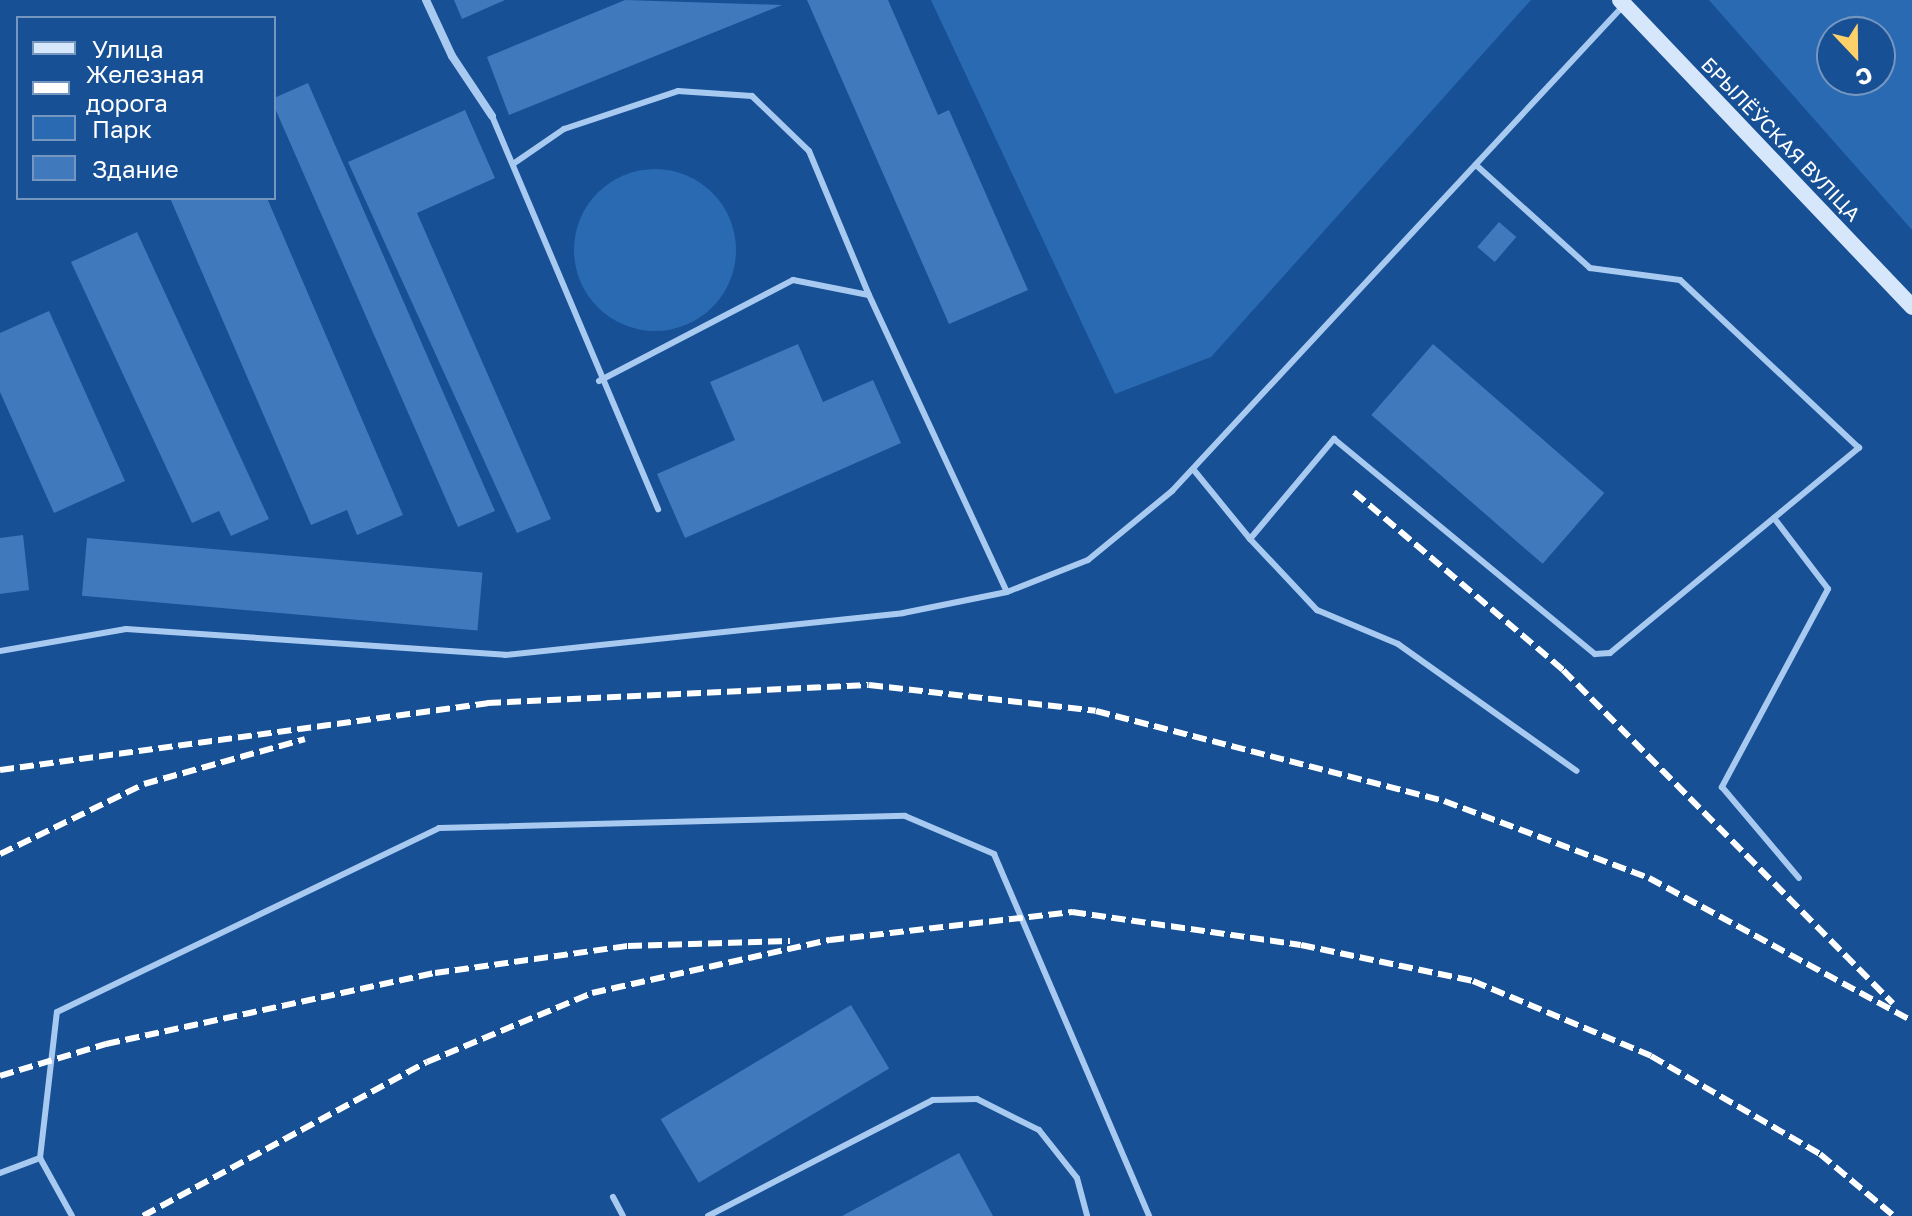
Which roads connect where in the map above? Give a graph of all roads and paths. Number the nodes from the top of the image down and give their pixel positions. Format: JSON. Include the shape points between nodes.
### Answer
{"nodes":[{"id":1,"x":426,"y":0,"type":"edge"},
{"id":2,"x":1622,"y":2,"type":"edge"},
{"id":3,"x":492,"y":116,"type":"joint"},
{"id":4,"x":513,"y":164,"type":"junction"},
{"id":5,"x":1476,"y":165,"type":"junction"},
{"id":6,"x":869,"y":295,"type":"junction"},
{"id":7,"x":1912,"y":307,"type":"edge"},
{"id":8,"x":599,"y":381,"type":"junction"},
{"id":9,"x":1193,"y":469,"type":"junction"},
{"id":10,"x":658,"y":509,"type":"dead end"},
{"id":11,"x":1774,"y":518,"type":"junction"},
{"id":12,"x":1250,"y":539,"type":"junction"},
{"id":13,"x":1007,"y":592,"type":"junction"},
{"id":14,"x":0,"y":651,"type":"edge"},
{"id":15,"x":1577,"y":771,"type":"dead end"},
{"id":16,"x":1799,"y":878,"type":"dead end"},
{"id":17,"x":40,"y":1158,"type":"junction"},
{"id":18,"x":0,"y":1173,"type":"edge"},
{"id":19,"x":613,"y":1197,"type":"dead end"},
{"id":20,"x":72,"y":1216,"type":"edge"},
{"id":21,"x":623,"y":1216,"type":"edge"},
{"id":22,"x":708,"y":1216,"type":"edge"},
{"id":23,"x":1087,"y":1216,"type":"edge"},
{"id":24,"x":1149,"y":1216,"type":"edge"}],
"edges":[{"from":1,"to":3,"type":"street"},
{"from":2,"to":5,"type":"lane"},
{"from":2,"to":7,"type":"street","name":"БРЫЛЁЎСКАЯ ВУЛІЦА"},
{"from":3,"to":4,"type":"lane"},
{"from":4,"to":6,"type":"lane","via":[[564,129],[678,91],[752,96],[809,151]]},
{"from":4,"to":8,"type":"lane"},
{"from":5,"to":9,"type":"lane"},
{"from":5,"to":11,"type":"lane","via":[[1590,268],[1680,280],[1859,448]]},
{"from":6,"to":8,"type":"lane","via":[[793,280]]},
{"from":6,"to":13,"type":"lane"},
{"from":8,"to":10,"type":"lane"},
{"from":9,"to":12,"type":"lane"},
{"from":9,"to":13,"type":"lane","via":[[1088,560]]},
{"from":11,"to":12,"type":"lane","via":[[1610,653],[1595,654],[1334,439]]},
{"from":11,"to":16,"type":"lane","via":[[1828,589],[1722,787]]},
{"from":12,"to":15,"type":"lane","via":[[1317,610],[1398,644]]},
{"from":13,"to":14,"type":"lane","via":[[903,613],[505,655],[126,629]]},
{"from":17,"to":18,"type":"lane"},
{"from":17,"to":20,"type":"lane"},
{"from":17,"to":24,"type":"lane","via":[[57,1012],[439,828],[905,816],[994,854]]},
{"from":19,"to":21,"type":"lane"},
{"from":22,"to":23,"type":"lane","via":[[933,1100],[977,1099],[1039,1130],[1077,1178]]}]}
